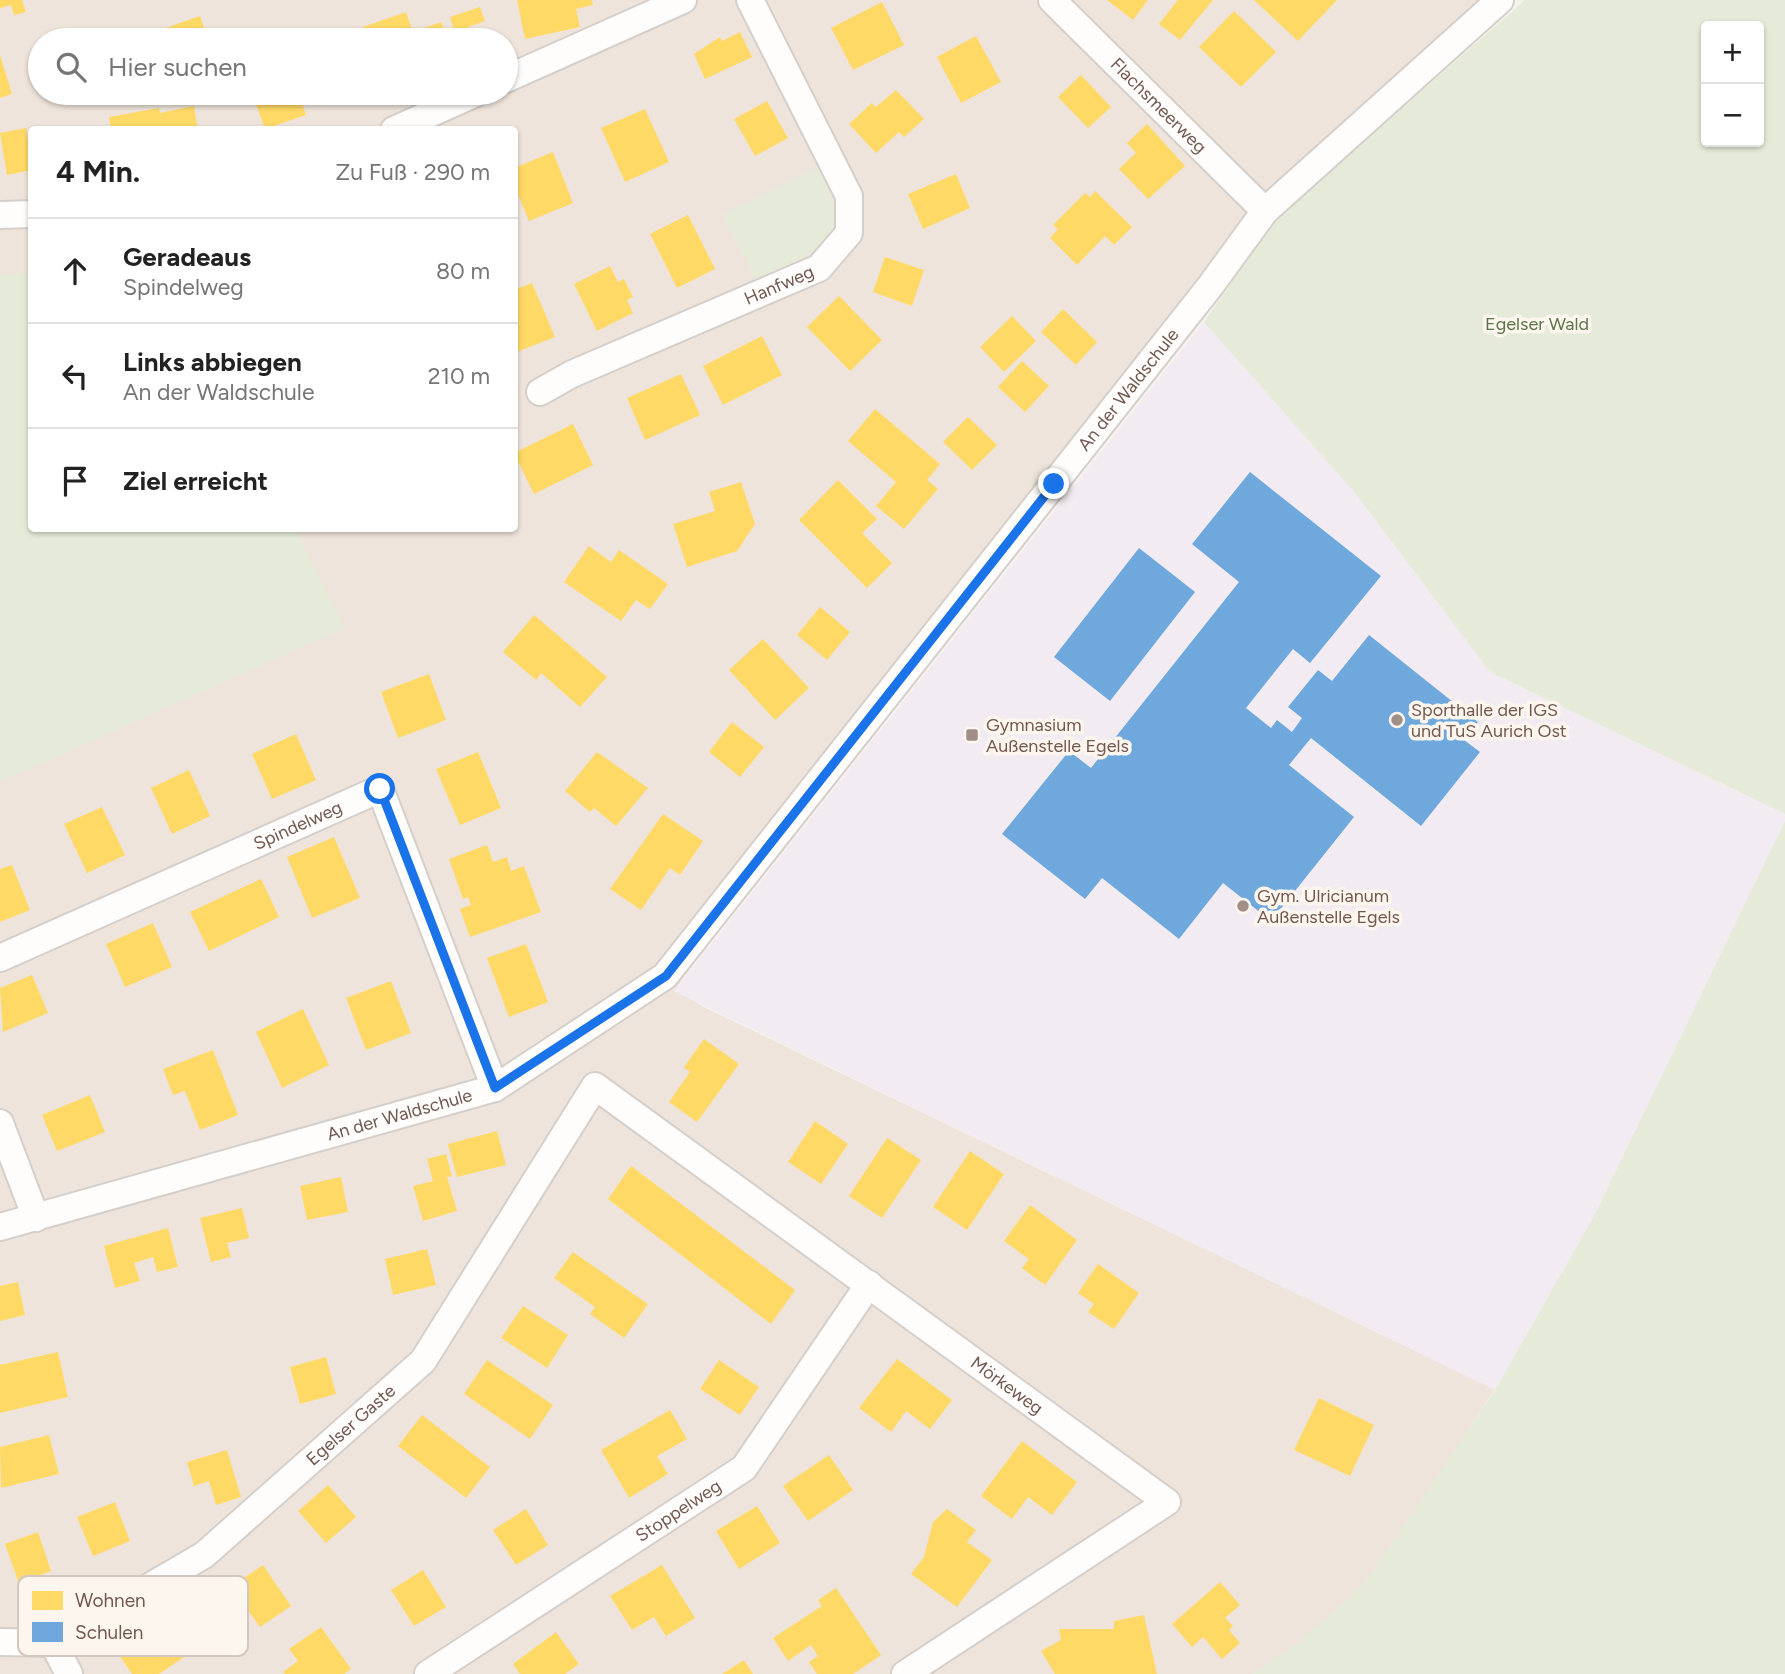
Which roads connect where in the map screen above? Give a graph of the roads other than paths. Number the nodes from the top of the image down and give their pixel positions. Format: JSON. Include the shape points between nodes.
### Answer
{"nodes":[{"id":1,"x":750,"y":0,"type":"edge"},
{"id":2,"x":1052,"y":0,"type":"edge"},
{"id":3,"x":1500,"y":0,"type":"edge"},
{"id":4,"x":672,"y":2,"type":"edge"},
{"id":5,"x":518,"y":73,"type":"edge"},
{"id":6,"x":449,"y":105,"type":"edge"},
{"id":7,"x":403,"y":126,"type":"edge"},
{"id":8,"x":1265,"y":211,"type":"junction"},
{"id":9,"x":28,"y":214,"type":"edge"},
{"id":10,"x":0,"y":215,"type":"edge"},
{"id":11,"x":540,"y":392,"type":"dead end"},
{"id":12,"x":0,"y":958,"type":"edge"},
{"id":13,"x":595,"y":1086,"type":"joint"},
{"id":14,"x":495,"y":1088,"type":"junction"},
{"id":15,"x":0,"y":1123,"type":"edge"},
{"id":16,"x":36,"y":1219,"type":"junction"},
{"id":17,"x":0,"y":1227,"type":"edge"},
{"id":18,"x":869,"y":1284,"type":"junction"},
{"id":19,"x":168,"y":1576,"type":"edge"},
{"id":20,"x":0,"y":1642,"type":"edge"},
{"id":21,"x":18,"y":1642,"type":"edge"},
{"id":22,"x":60,"y":1656,"type":"edge"},
{"id":23,"x":69,"y":1674,"type":"edge"},
{"id":24,"x":428,"y":1674,"type":"edge"},
{"id":25,"x":905,"y":1674,"type":"edge"}],
"edges":[{"from":1,"to":11,"type":"street","name":"Hanfweg","via":[[849,196],[849,233],[819,268]]},
{"from":2,"to":8,"type":"street","name":"Flachsmeerweg"},
{"from":3,"to":8,"type":"street","name":"An der Waldschule"},
{"from":4,"to":5,"type":"street"},
{"from":6,"to":7,"type":"street"},
{"from":8,"to":14,"type":"street","name":"An der Waldschule","via":[[666,976]]},
{"from":9,"to":10,"type":"street"},
{"from":12,"to":14,"type":"street","name":"Spindelweg","via":[[380,789]]},
{"from":13,"to":18,"type":"street","name":"Mörkeweg"},
{"from":13,"to":19,"type":"street","name":"Egelser Gaste","via":[[423,1361],[204,1555]]},
{"from":14,"to":16,"type":"street","name":"An der Waldschule"},
{"from":15,"to":16,"type":"street"},
{"from":16,"to":17,"type":"street","name":"An der Waldschule"},
{"from":18,"to":24,"type":"street","name":"Stoppelweg","via":[[744,1468]]},
{"from":18,"to":25,"type":"street","name":"Mörkeweg","via":[[1167,1502]]},
{"from":20,"to":21,"type":"street"},
{"from":22,"to":23,"type":"street"}]}
